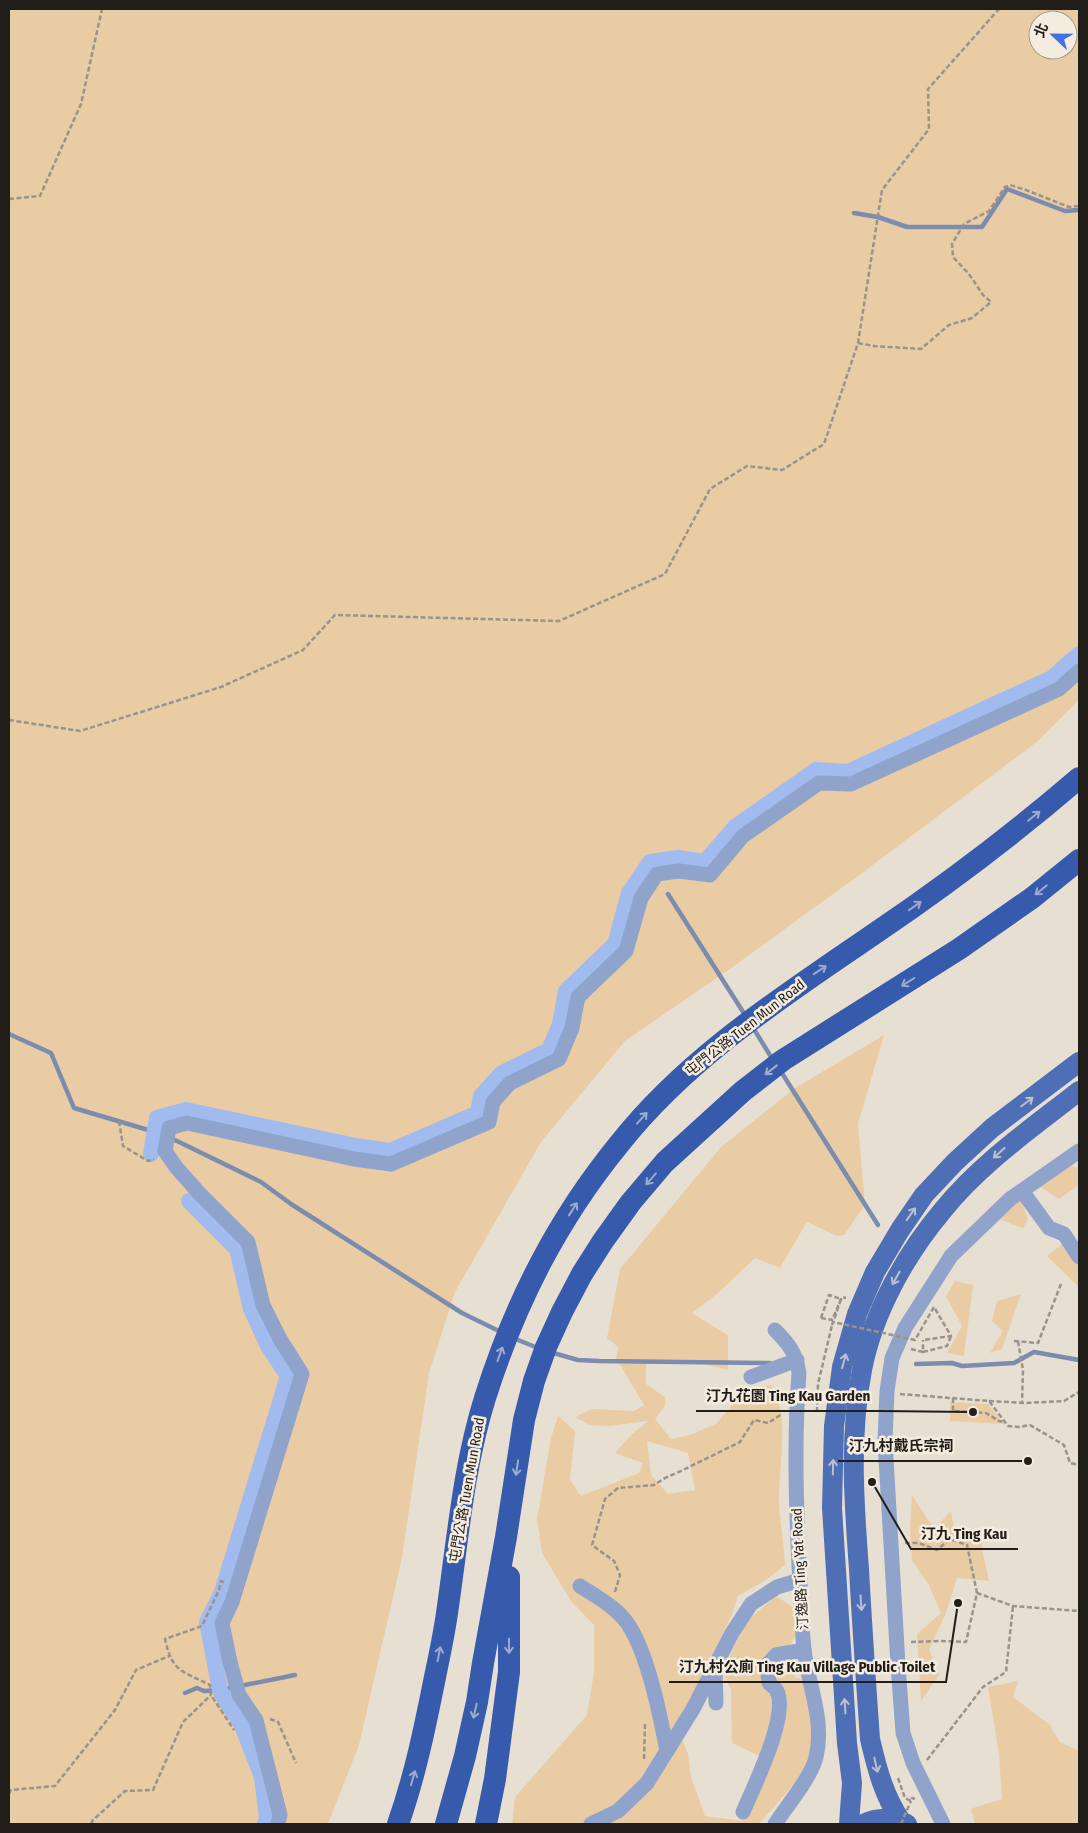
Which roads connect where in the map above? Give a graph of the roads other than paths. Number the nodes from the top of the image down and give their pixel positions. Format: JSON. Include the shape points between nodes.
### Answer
{"nodes":[{"id":1,"x":1079,"y":671,"type":"edge"},
{"id":2,"x":1079,"y":778,"type":"edge"},
{"id":3,"x":1079,"y":860,"type":"edge"},
{"id":4,"x":1079,"y":1062,"type":"edge"},
{"id":5,"x":1079,"y":1091,"type":"edge"},
{"id":6,"x":1079,"y":1151,"type":"edge"},
{"id":7,"x":1022,"y":1191,"type":"junction"},
{"id":8,"x":1079,"y":1257,"type":"edge"},
{"id":9,"x":774,"y":1330,"type":"dead end"},
{"id":10,"x":797,"y":1360,"type":"junction"},
{"id":11,"x":751,"y":1377,"type":"dead end"},
{"id":12,"x":800,"y":1580,"type":"junction"},
{"id":13,"x":580,"y":1586,"type":"dead end"},
{"id":14,"x":500,"y":1618,"type":"junction"},
{"id":15,"x":804,"y":1650,"type":"junction"},
{"id":16,"x":715,"y":1667,"type":"junction"},
{"id":17,"x":716,"y":1703,"type":"dead end"},
{"id":18,"x":667,"y":1752,"type":"junction"},
{"id":19,"x":743,"y":1812,"type":"dead end"},
{"id":20,"x":903,"y":1823,"type":"edge"},
{"id":21,"x":278,"y":1824,"type":"edge"},
{"id":22,"x":398,"y":1824,"type":"edge"},
{"id":23,"x":446,"y":1824,"type":"edge"},
{"id":24,"x":486,"y":1824,"type":"edge"},
{"id":25,"x":592,"y":1824,"type":"edge"},
{"id":26,"x":775,"y":1824,"type":"edge"},
{"id":27,"x":850,"y":1824,"type":"edge"},
{"id":28,"x":863,"y":1824,"type":"edge"},
{"id":29,"x":943,"y":1824,"type":"edge"}],
"edges":[{"from":1,"to":21,"type":"street","via":[[1059,689],[851,784],[820,783],[743,836],[710,875],[678,871],[657,874],[640,898],[626,952],[578,997],[572,1028],[558,1059],[510,1083],[493,1102],[489,1122],[391,1164],[186,1123],[169,1128],[165,1151],[172,1162],[248,1242],[263,1305],[302,1374],[232,1602],[222,1623],[239,1695],[256,1720],[280,1815]]},
{"from":22,"to":2,"type":"highway","name":"屯門公路 Tuen Mun Road","one_way":true,"via":[[427,1719],[448,1611],[462,1506],[484,1400],[520,1303],[539,1264],[585,1189],[647,1112],[729,1037],[781,997],[928,897]]},
{"from":3,"to":14,"type":"highway","one_way":true,"via":[[1032,898],[959,949],[783,1060],[707,1122],[665,1162],[631,1202],[582,1274],[546,1347],[534,1381],[524,1420],[506,1537],[509,1575]]},
{"from":27,"to":4,"type":"main road","one_way":true,"via":[[852,1782],[832,1508],[834,1426],[842,1367],[857,1314],[875,1272],[924,1195],[992,1128]]},
{"from":5,"to":20,"type":"main road","one_way":true,"via":[[1006,1147],[943,1209],[916,1244],[895,1280],[876,1323],[862,1369],[854,1433],[854,1492],[870,1739],[879,1778],[890,1805]]},
{"from":6,"to":7,"type":"street"},
{"from":7,"to":8,"type":"street","via":[[1049,1228],[1064,1234]]},
{"from":7,"to":29,"type":"street","bridge":true,"via":[[964,1242],[942,1268],[896,1346],[887,1391],[885,1441],[903,1733],[913,1763]]},
{"from":9,"to":10,"type":"street","via":[[788,1344]]},
{"from":10,"to":11,"type":"street"},
{"from":10,"to":12,"type":"street","name":"汀逸路 Ting Yat Road","via":[[796,1499]]},
{"from":12,"to":15,"type":"street","name":"汀逸路 Ting Yat Road"},
{"from":12,"to":16,"type":"street","via":[[777,1587],[751,1604]]},
{"from":13,"to":18,"type":"street","via":[[615,1610],[638,1640]]},
{"from":14,"to":23,"type":"highway","one_way":true},
{"from":14,"to":24,"type":"highway","one_way":true,"via":[[509,1672]]},
{"from":15,"to":19,"type":"street","via":[[776,1655],[767,1665],[769,1683],[777,1690],[780,1705],[777,1728]]},
{"from":15,"to":26,"type":"street","name":"汀逸路 Ting Yat Road","via":[[818,1714],[816,1758]]},
{"from":16,"to":17,"type":"street"},
{"from":16,"to":18,"type":"street"},
{"from":18,"to":25,"type":"street","via":[[647,1783],[618,1811]]},
{"from":20,"to":28,"type":"main road","via":[[879,1818]]}]}
